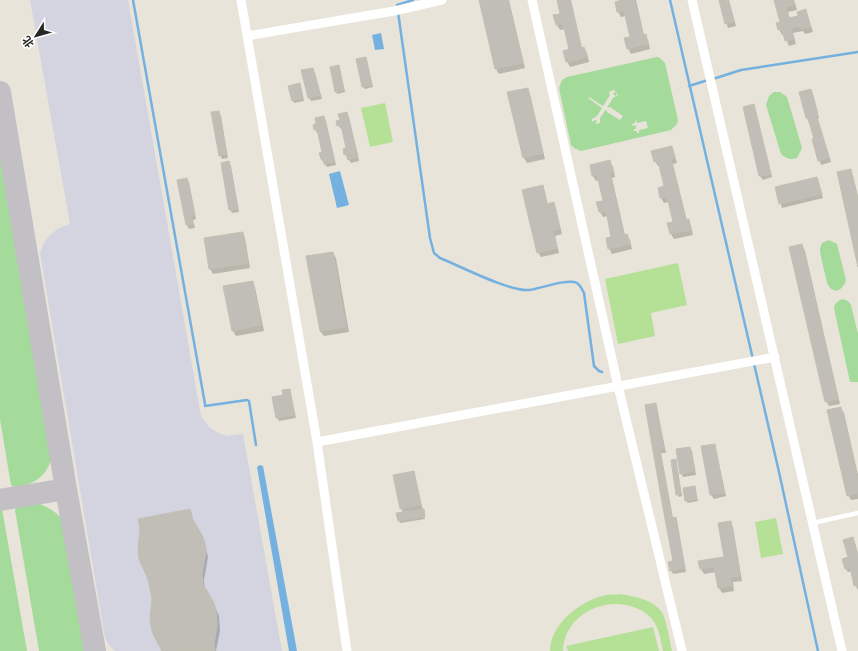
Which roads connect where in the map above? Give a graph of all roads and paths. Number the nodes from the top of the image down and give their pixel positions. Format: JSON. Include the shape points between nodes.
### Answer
{"nodes":[{"id":1,"x":241,"y":0,"type":"edge"},
{"id":2,"x":442,"y":0,"type":"edge"},
{"id":3,"x":532,"y":0,"type":"edge"},
{"id":4,"x":692,"y":0,"type":"edge"},
{"id":5,"x":247,"y":36,"type":"junction"},
{"id":6,"x":775,"y":357,"type":"junction"},
{"id":7,"x":618,"y":386,"type":"junction"},
{"id":8,"x":317,"y":442,"type":"junction"},
{"id":9,"x":858,"y":513,"type":"edge"},
{"id":10,"x":813,"y":523,"type":"junction"},
{"id":11,"x":347,"y":651,"type":"edge"},
{"id":12,"x":682,"y":651,"type":"edge"},
{"id":13,"x":842,"y":651,"type":"edge"}],
"edges":[{"from":1,"to":5,"type":"street"},
{"from":2,"to":5,"type":"street","via":[[406,9]]},
{"from":3,"to":7,"type":"street"},
{"from":4,"to":6,"type":"street"},
{"from":5,"to":8,"type":"street"},
{"from":6,"to":7,"type":"street"},
{"from":6,"to":10,"type":"street"},
{"from":7,"to":8,"type":"street"},
{"from":7,"to":12,"type":"street"},
{"from":8,"to":11,"type":"street"},
{"from":9,"to":10,"type":"lane"},
{"from":10,"to":13,"type":"street"}]}
